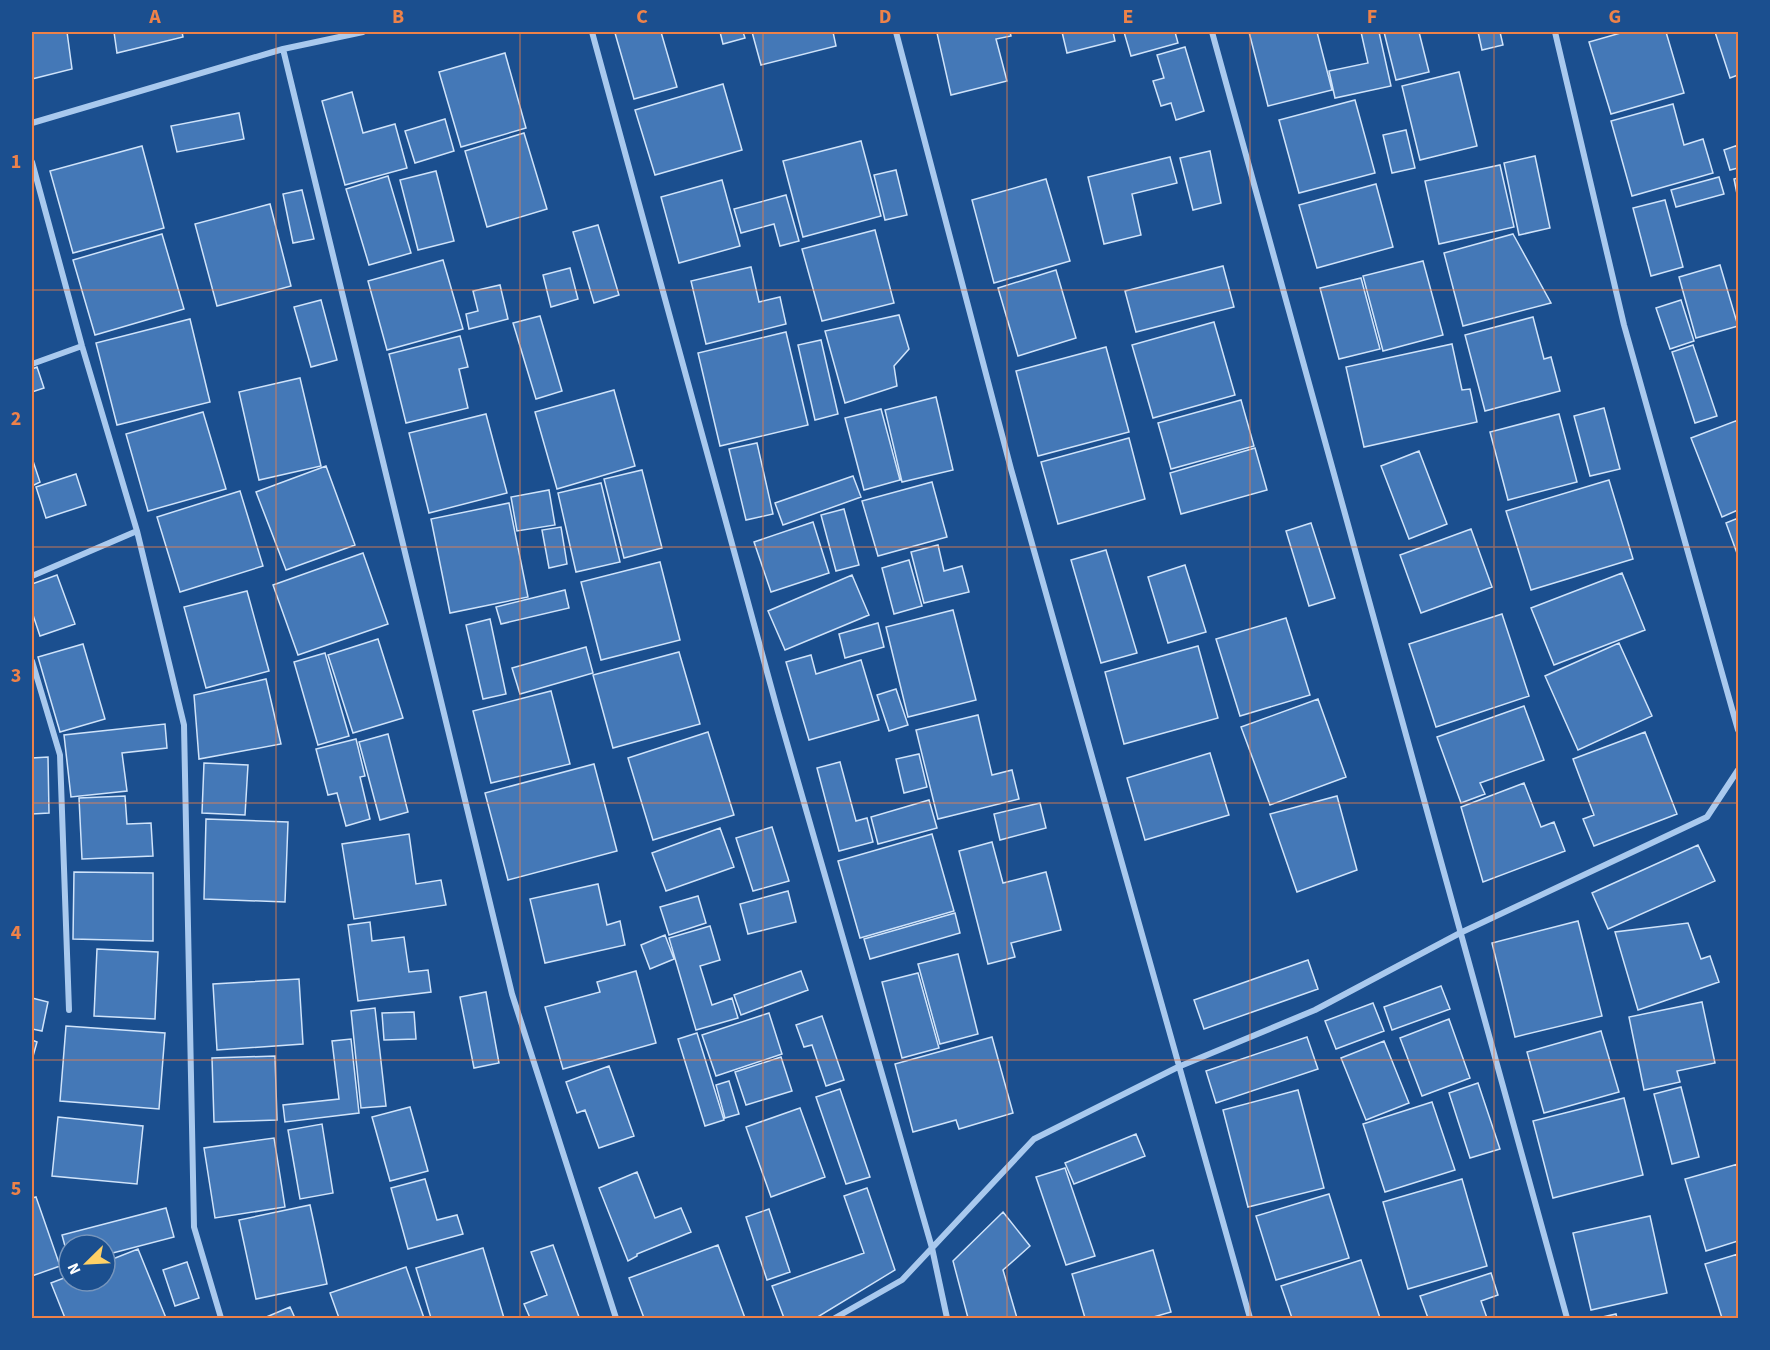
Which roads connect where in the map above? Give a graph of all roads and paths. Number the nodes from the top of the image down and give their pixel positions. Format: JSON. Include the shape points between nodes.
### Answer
{"nodes":[{"id":1,"x":363,"y":32,"type":"edge"},
{"id":2,"x":592,"y":32,"type":"edge"},
{"id":3,"x":896,"y":32,"type":"edge"},
{"id":4,"x":1212,"y":32,"type":"edge"},
{"id":5,"x":1556,"y":32,"type":"edge"},
{"id":6,"x":283,"y":49,"type":"junction"},
{"id":7,"x":32,"y":123,"type":"edge"},
{"id":8,"x":32,"y":162,"type":"edge"},
{"id":9,"x":82,"y":346,"type":"junction"},
{"id":10,"x":32,"y":364,"type":"edge"},
{"id":11,"x":137,"y":531,"type":"junction"},
{"id":12,"x":32,"y":576,"type":"edge"},
{"id":13,"x":32,"y":661,"type":"edge"},
{"id":14,"x":1738,"y":730,"type":"edge"},
{"id":15,"x":1738,"y":770,"type":"edge"},
{"id":16,"x":1460,"y":933,"type":"junction"},
{"id":17,"x":69,"y":1010,"type":"dead end"},
{"id":18,"x":1178,"y":1066,"type":"junction"},
{"id":19,"x":932,"y":1248,"type":"junction"},
{"id":20,"x":220,"y":1318,"type":"edge"},
{"id":21,"x":616,"y":1318,"type":"edge"},
{"id":22,"x":835,"y":1318,"type":"edge"},
{"id":23,"x":947,"y":1318,"type":"edge"},
{"id":24,"x":1250,"y":1318,"type":"edge"},
{"id":25,"x":1568,"y":1318,"type":"edge"}],
"edges":[{"from":1,"to":6,"type":"street"},
{"from":2,"to":19,"type":"street","via":[[778,712]]},
{"from":3,"to":18,"type":"street","via":[[1014,480]]},
{"from":4,"to":16,"type":"street"},
{"from":5,"to":14,"type":"street","via":[[1624,325]]},
{"from":6,"to":7,"type":"street"},
{"from":6,"to":21,"type":"street","via":[[512,994]]},
{"from":8,"to":9,"type":"street"},
{"from":9,"to":10,"type":"street"},
{"from":9,"to":11,"type":"street"},
{"from":11,"to":12,"type":"street"},
{"from":11,"to":20,"type":"street","via":[[184,725],[194,1227]]},
{"from":13,"to":17,"type":"street","via":[[60,755]]},
{"from":15,"to":16,"type":"street","via":[[1707,817]]},
{"from":16,"to":18,"type":"street","via":[[1315,1010]]},
{"from":16,"to":25,"type":"street"},
{"from":18,"to":19,"type":"street","via":[[1034,1139]]},
{"from":18,"to":24,"type":"street"},
{"from":19,"to":22,"type":"street","via":[[902,1280]]},
{"from":19,"to":23,"type":"street"}]}
